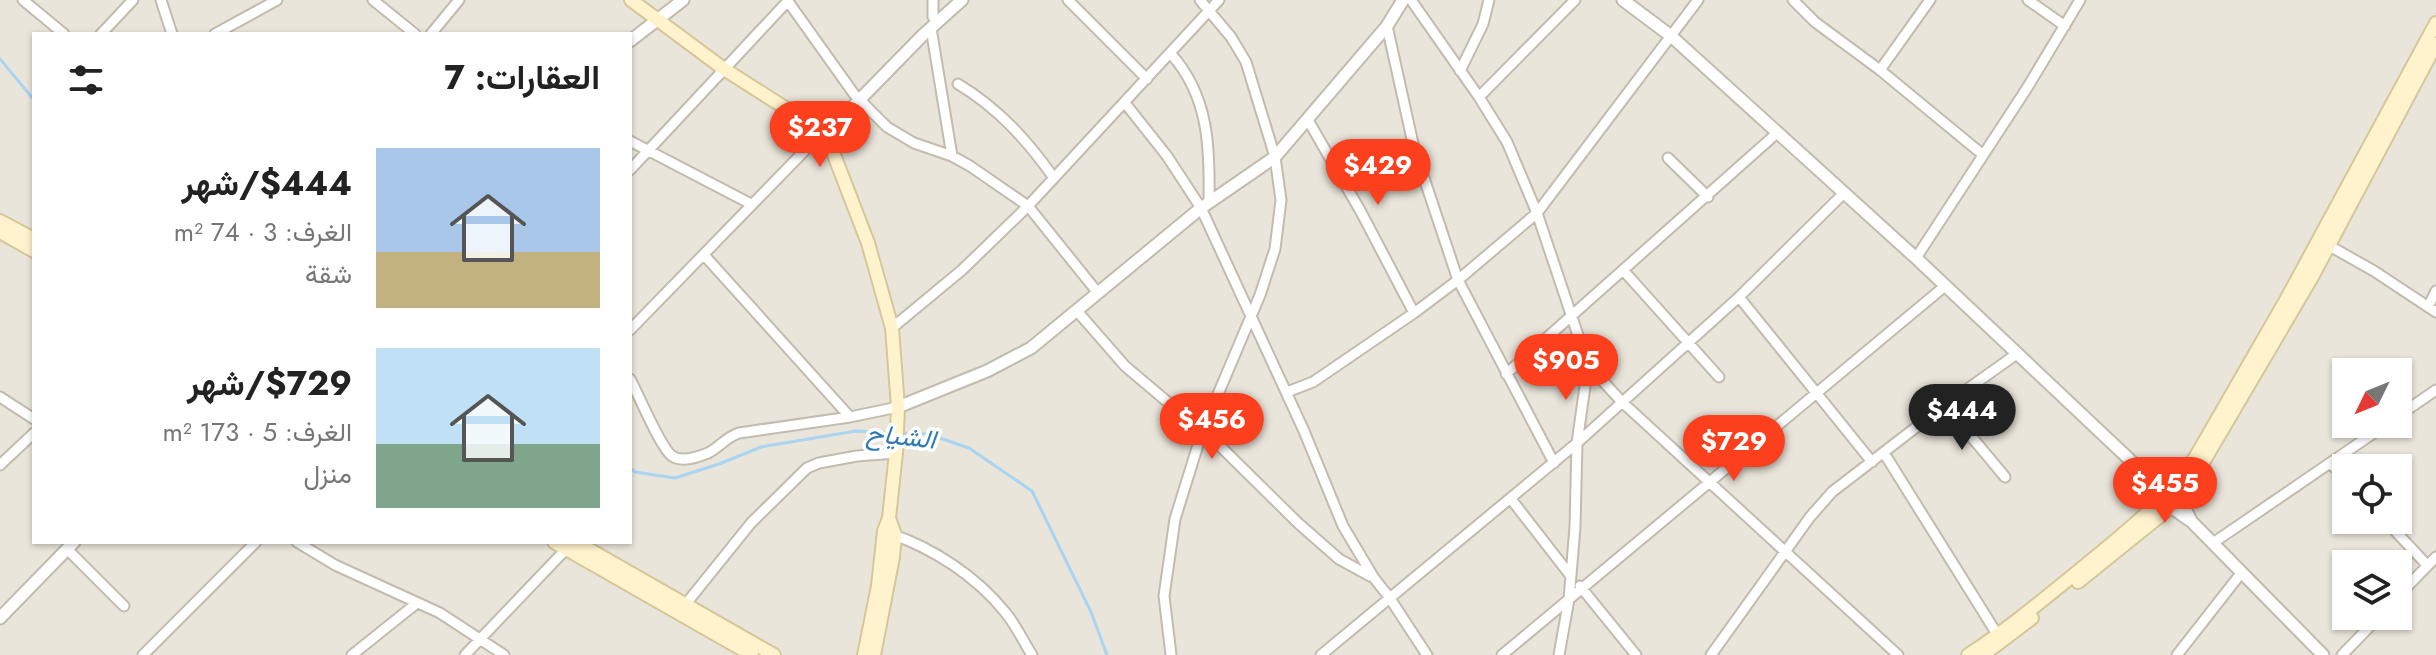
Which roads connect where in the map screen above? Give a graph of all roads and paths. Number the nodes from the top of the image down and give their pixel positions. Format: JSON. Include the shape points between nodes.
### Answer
{"nodes":[{"id":1,"x":23,"y":0,"type":"edge"},
{"id":2,"x":133,"y":0,"type":"edge"},
{"id":3,"x":161,"y":0,"type":"edge"},
{"id":4,"x":277,"y":0,"type":"edge"},
{"id":5,"x":373,"y":0,"type":"edge"},
{"id":6,"x":459,"y":0,"type":"edge"},
{"id":7,"x":631,"y":0,"type":"edge"},
{"id":8,"x":683,"y":0,"type":"edge"},
{"id":9,"x":933,"y":0,"type":"edge"},
{"id":10,"x":951,"y":0,"type":"edge"},
{"id":11,"x":962,"y":0,"type":"edge"},
{"id":12,"x":1068,"y":0,"type":"edge"},
{"id":13,"x":1200,"y":0,"type":"edge"},
{"id":14,"x":1219,"y":0,"type":"edge"},
{"id":15,"x":1411,"y":0,"type":"edge"},
{"id":16,"x":1489,"y":0,"type":"edge"},
{"id":17,"x":1575,"y":0,"type":"edge"},
{"id":18,"x":1623,"y":0,"type":"edge"},
{"id":19,"x":1698,"y":0,"type":"edge"},
{"id":20,"x":1930,"y":0,"type":"edge"},
{"id":21,"x":2028,"y":0,"type":"edge"},
{"id":22,"x":2080,"y":0,"type":"edge"},
{"id":23,"x":787,"y":1,"type":"edge"},
{"id":24,"x":1799,"y":2,"type":"edge"},
{"id":25,"x":1398,"y":3,"type":"edge"},
{"id":26,"x":1209,"y":12,"type":"junction"},
{"id":27,"x":656,"y":21,"type":"junction"},
{"id":28,"x":932,"y":23,"type":"junction"},
{"id":29,"x":2436,"y":23,"type":"edge"},
{"id":30,"x":1387,"y":26,"type":"junction"},
{"id":31,"x":2065,"y":26,"type":"junction"},
{"id":32,"x":62,"y":32,"type":"edge"},
{"id":33,"x":103,"y":32,"type":"edge"},
{"id":34,"x":171,"y":32,"type":"edge"},
{"id":35,"x":219,"y":32,"type":"edge"},
{"id":36,"x":413,"y":32,"type":"edge"},
{"id":37,"x":433,"y":32,"type":"edge"},
{"id":38,"x":1671,"y":36,"type":"junction"},
{"id":39,"x":632,"y":39,"type":"edge"},
{"id":40,"x":2432,"y":48,"type":"edge"},
{"id":41,"x":1171,"y":54,"type":"junction"},
{"id":42,"x":724,"y":69,"type":"junction"},
{"id":43,"x":1880,"y":70,"type":"junction"},
{"id":44,"x":1460,"y":71,"type":"junction"},
{"id":45,"x":1147,"y":79,"type":"junction"},
{"id":46,"x":958,"y":84,"type":"dead end"},
{"id":47,"x":856,"y":97,"type":"junction"},
{"id":48,"x":1479,"y":97,"type":"junction"},
{"id":49,"x":1125,"y":103,"type":"junction"},
{"id":50,"x":1308,"y":120,"type":"junction"},
{"id":51,"x":1777,"y":133,"type":"junction"},
{"id":52,"x":820,"y":135,"type":"junction"},
{"id":53,"x":632,"y":142,"type":"edge"},
{"id":54,"x":649,"y":150,"type":"junction"},
{"id":55,"x":1982,"y":154,"type":"junction"},
{"id":56,"x":952,"y":156,"type":"junction"},
{"id":57,"x":1275,"y":157,"type":"junction"},
{"id":58,"x":1668,"y":158,"type":"dead end"},
{"id":59,"x":632,"y":168,"type":"edge"},
{"id":60,"x":1054,"y":178,"type":"junction"},
{"id":61,"x":1844,"y":193,"type":"junction"},
{"id":62,"x":1708,"y":197,"type":"junction"},
{"id":63,"x":751,"y":204,"type":"junction"},
{"id":64,"x":1205,"y":205,"type":"junction"},
{"id":65,"x":1028,"y":206,"type":"junction"},
{"id":66,"x":1537,"y":213,"type":"junction"},
{"id":67,"x":0,"y":221,"type":"edge"},
{"id":68,"x":0,"y":232,"type":"edge"},
{"id":69,"x":32,"y":238,"type":"edge"},
{"id":70,"x":2328,"y":245,"type":"junction"},
{"id":71,"x":32,"y":250,"type":"edge"},
{"id":72,"x":704,"y":255,"type":"junction"},
{"id":73,"x":1916,"y":258,"type":"junction"},
{"id":74,"x":1623,"y":270,"type":"junction"},
{"id":75,"x":1458,"y":280,"type":"junction"},
{"id":76,"x":1945,"y":286,"type":"junction"},
{"id":77,"x":2436,"y":291,"type":"edge"},
{"id":78,"x":1098,"y":293,"type":"junction"},
{"id":79,"x":1739,"y":297,"type":"junction"},
{"id":80,"x":2432,"y":309,"type":"edge"},
{"id":81,"x":1077,"y":311,"type":"junction"},
{"id":82,"x":1414,"y":313,"type":"junction"},
{"id":83,"x":1252,"y":317,"type":"junction"},
{"id":84,"x":1571,"y":318,"type":"junction"},
{"id":85,"x":632,"y":328,"type":"edge"},
{"id":86,"x":892,"y":328,"type":"junction"},
{"id":87,"x":1688,"y":341,"type":"junction"},
{"id":88,"x":2018,"y":353,"type":"junction"},
{"id":89,"x":1588,"y":365,"type":"junction"},
{"id":90,"x":1506,"y":374,"type":"junction"},
{"id":91,"x":1719,"y":377,"type":"dead end"},
{"id":92,"x":632,"y":383,"type":"edge"},
{"id":93,"x":2436,"y":390,"type":"edge"},
{"id":94,"x":1287,"y":392,"type":"junction"},
{"id":95,"x":1818,"y":394,"type":"junction"},
{"id":96,"x":0,"y":397,"type":"edge"},
{"id":97,"x":1622,"y":402,"type":"junction"},
{"id":98,"x":1945,"y":405,"type":"junction"},
{"id":99,"x":2412,"y":406,"type":"edge"},
{"id":100,"x":897,"y":412,"type":"junction"},
{"id":101,"x":850,"y":417,"type":"junction"},
{"id":102,"x":32,"y":418,"type":"edge"},
{"id":103,"x":1202,"y":432,"type":"junction"},
{"id":104,"x":32,"y":435,"type":"edge"},
{"id":105,"x":2367,"y":438,"type":"edge"},
{"id":106,"x":1577,"y":443,"type":"junction"},
{"id":107,"x":896,"y":450,"type":"junction"},
{"id":108,"x":1884,"y":453,"type":"junction"},
{"id":109,"x":1872,"y":462,"type":"junction"},
{"id":110,"x":1554,"y":463,"type":"junction"},
{"id":111,"x":2330,"y":463,"type":"joint"},
{"id":112,"x":0,"y":465,"type":"edge"},
{"id":113,"x":2005,"y":477,"type":"dead end"},
{"id":114,"x":1710,"y":482,"type":"junction"},
{"id":115,"x":1511,"y":499,"type":"junction"},
{"id":116,"x":2171,"y":499,"type":"junction"},
{"id":117,"x":889,"y":533,"type":"junction"},
{"id":118,"x":2398,"y":534,"type":"edge"},
{"id":119,"x":2213,"y":543,"type":"junction"},
{"id":120,"x":254,"y":544,"type":"edge"},
{"id":121,"x":300,"y":544,"type":"edge"},
{"id":122,"x":571,"y":544,"type":"edge"},
{"id":123,"x":70,"y":545,"type":"edge"},
{"id":124,"x":1785,"y":553,"type":"junction"},
{"id":125,"x":2436,"y":557,"type":"edge"},
{"id":126,"x":2427,"y":565,"type":"junction"},
{"id":127,"x":2242,"y":572,"type":"junction"},
{"id":128,"x":1570,"y":575,"type":"junction"},
{"id":129,"x":1374,"y":578,"type":"junction"},
{"id":130,"x":2412,"y":581,"type":"edge"},
{"id":131,"x":1582,"y":588,"type":"junction"},
{"id":132,"x":1389,"y":597,"type":"junction"},
{"id":133,"x":1569,"y":599,"type":"junction"},
{"id":134,"x":417,"y":603,"type":"junction"},
{"id":135,"x":685,"y":605,"type":"junction"},
{"id":136,"x":124,"y":606,"type":"dead end"},
{"id":137,"x":0,"y":618,"type":"edge"},
{"id":138,"x":2011,"y":629,"type":"junction"},
{"id":139,"x":2366,"y":630,"type":"edge"},
{"id":140,"x":1997,"y":634,"type":"junction"},
{"id":141,"x":479,"y":640,"type":"junction"},
{"id":142,"x":1560,"y":654,"type":"edge"},
{"id":143,"x":143,"y":655,"type":"edge"},
{"id":144,"x":352,"y":655,"type":"edge"},
{"id":145,"x":465,"y":655,"type":"edge"},
{"id":146,"x":504,"y":655,"type":"edge"},
{"id":147,"x":752,"y":655,"type":"edge"},
{"id":148,"x":774,"y":655,"type":"edge"},
{"id":149,"x":864,"y":655,"type":"edge"},
{"id":150,"x":874,"y":655,"type":"edge"},
{"id":151,"x":1032,"y":655,"type":"edge"},
{"id":152,"x":1171,"y":655,"type":"edge"},
{"id":153,"x":1321,"y":655,"type":"edge"},
{"id":154,"x":1427,"y":655,"type":"edge"},
{"id":155,"x":1502,"y":655,"type":"edge"},
{"id":156,"x":1636,"y":655,"type":"edge"},
{"id":157,"x":1711,"y":655,"type":"edge"},
{"id":158,"x":1898,"y":655,"type":"edge"},
{"id":159,"x":1968,"y":655,"type":"edge"},
{"id":160,"x":1983,"y":655,"type":"edge"},
{"id":161,"x":2177,"y":655,"type":"edge"},
{"id":162,"x":2323,"y":655,"type":"edge"},
{"id":163,"x":2342,"y":655,"type":"edge"}],
"edges":[{"from":1,"to":32,"type":"street"},
{"from":2,"to":33,"type":"street"},
{"from":3,"to":34,"type":"street"},
{"from":4,"to":35,"type":"street"},
{"from":5,"to":36,"type":"street"},
{"from":6,"to":37,"type":"street"},
{"from":7,"to":27,"type":"main road"},
{"from":8,"to":27,"type":"street"},
{"from":9,"to":28,"type":"street"},
{"from":10,"to":28,"type":"street"},
{"from":11,"to":28,"type":"street"},
{"from":12,"to":45,"type":"street"},
{"from":13,"to":26,"type":"street"},
{"from":14,"to":26,"type":"street"},
{"from":15,"to":44,"type":"street"},
{"from":16,"to":44,"type":"street"},
{"from":17,"to":48,"type":"street"},
{"from":18,"to":38,"type":"street"},
{"from":19,"to":38,"type":"street"},
{"from":20,"to":43,"type":"street"},
{"from":21,"to":31,"type":"street"},
{"from":22,"to":31,"type":"street"},
{"from":23,"to":42,"type":"street"},
{"from":23,"to":47,"type":"street"},
{"from":24,"to":43,"type":"street","via":[[1838,40]]},
{"from":25,"to":30,"type":"street"},
{"from":26,"to":41,"type":"street"},
{"from":26,"to":57,"type":"street","via":[[1246,62]]},
{"from":27,"to":39,"type":"street"},
{"from":27,"to":42,"type":"main road"},
{"from":28,"to":47,"type":"street"},
{"from":28,"to":56,"type":"street"},
{"from":29,"to":40,"type":"main road"},
{"from":30,"to":50,"type":"street"},
{"from":30,"to":75,"type":"street","via":[[1414,148]]},
{"from":31,"to":55,"type":"street"},
{"from":38,"to":51,"type":"street"},
{"from":38,"to":66,"type":"street"},
{"from":40,"to":70,"type":"main road"},
{"from":40,"to":116,"type":"main road"},
{"from":41,"to":45,"type":"street"},
{"from":41,"to":64,"type":"street","via":[[1188,77],[1204,116],[1210,153]]},
{"from":42,"to":52,"type":"main road"},
{"from":42,"to":54,"type":"street"},
{"from":43,"to":55,"type":"street"},
{"from":44,"to":48,"type":"street"},
{"from":45,"to":49,"type":"street"},
{"from":46,"to":60,"type":"street","via":[[1027,140]]},
{"from":47,"to":52,"type":"street"},
{"from":47,"to":56,"type":"street","via":[[898,135]]},
{"from":48,"to":66,"type":"street","via":[[1507,142]]},
{"from":49,"to":60,"type":"street"},
{"from":49,"to":64,"type":"street"},
{"from":50,"to":57,"type":"street"},
{"from":50,"to":82,"type":"street"},
{"from":51,"to":61,"type":"street"},
{"from":51,"to":62,"type":"street"},
{"from":52,"to":63,"type":"street"},
{"from":52,"to":86,"type":"main road","via":[[868,243]]},
{"from":53,"to":54,"type":"street"},
{"from":54,"to":59,"type":"street"},
{"from":54,"to":63,"type":"street"},
{"from":55,"to":73,"type":"street"},
{"from":56,"to":65,"type":"street"},
{"from":57,"to":64,"type":"street"},
{"from":57,"to":83,"type":"street","via":[[1280,222]]},
{"from":58,"to":62,"type":"street"},
{"from":60,"to":65,"type":"street"},
{"from":61,"to":73,"type":"street"},
{"from":61,"to":79,"type":"street"},
{"from":62,"to":74,"type":"street"},
{"from":63,"to":72,"type":"street"},
{"from":64,"to":78,"type":"street"},
{"from":64,"to":83,"type":"street"},
{"from":65,"to":78,"type":"street"},
{"from":65,"to":86,"type":"street"},
{"from":66,"to":75,"type":"street"},
{"from":66,"to":84,"type":"street"},
{"from":67,"to":69,"type":"main road"},
{"from":68,"to":71,"type":"main road"},
{"from":70,"to":80,"type":"street"},
{"from":70,"to":116,"type":"main road","via":[[2204,462]]},
{"from":72,"to":85,"type":"street"},
{"from":72,"to":101,"type":"street"},
{"from":73,"to":76,"type":"street"},
{"from":74,"to":84,"type":"street"},
{"from":74,"to":87,"type":"street"},
{"from":75,"to":82,"type":"street"},
{"from":75,"to":90,"type":"street"},
{"from":76,"to":88,"type":"street"},
{"from":76,"to":95,"type":"street"},
{"from":77,"to":80,"type":"street"},
{"from":78,"to":81,"type":"street"},
{"from":79,"to":87,"type":"street"},
{"from":79,"to":95,"type":"street"},
{"from":81,"to":100,"type":"street","via":[[1009,361]]},
{"from":81,"to":103,"type":"street","via":[[1125,366]]},
{"from":82,"to":94,"type":"street","via":[[1313,382]]},
{"from":83,"to":94,"type":"street"},
{"from":83,"to":103,"type":"street"},
{"from":84,"to":89,"type":"street"},
{"from":84,"to":90,"type":"street"},
{"from":86,"to":100,"type":"main road"},
{"from":87,"to":91,"type":"street"},
{"from":87,"to":97,"type":"street"},
{"from":88,"to":98,"type":"street"},
{"from":88,"to":116,"type":"street"},
{"from":89,"to":97,"type":"street"},
{"from":89,"to":106,"type":"street"},
{"from":90,"to":110,"type":"street"},
{"from":92,"to":101,"type":"street","via":[[663,445],[682,459],[712,451],[739,433]]},
{"from":93,"to":99,"type":"street"},
{"from":94,"to":129,"type":"street","via":[[1343,526]]},
{"from":95,"to":109,"type":"street"},
{"from":95,"to":114,"type":"street"},
{"from":96,"to":102,"type":"street"},
{"from":97,"to":106,"type":"street"},
{"from":97,"to":114,"type":"street"},
{"from":98,"to":108,"type":"street"},
{"from":98,"to":113,"type":"street"},
{"from":100,"to":101,"type":"street"},
{"from":100,"to":107,"type":"main road"},
{"from":103,"to":129,"type":"street","via":[[1328,550]]},
{"from":103,"to":152,"type":"street","via":[[1175,519],[1165,580]]},
{"from":104,"to":112,"type":"street"},
{"from":105,"to":111,"type":"street"},
{"from":106,"to":110,"type":"street"},
{"from":106,"to":128,"type":"street"},
{"from":107,"to":117,"type":"main road"},
{"from":107,"to":135,"type":"street","via":[[807,468],[751,523]]},
{"from":108,"to":109,"type":"street"},
{"from":108,"to":140,"type":"street"},
{"from":109,"to":124,"type":"street","via":[[1824,501]]},
{"from":110,"to":115,"type":"street"},
{"from":111,"to":119,"type":"street"},
{"from":114,"to":124,"type":"street"},
{"from":114,"to":131,"type":"street"},
{"from":115,"to":128,"type":"street"},
{"from":115,"to":132,"type":"street"},
{"from":116,"to":119,"type":"street"},
{"from":116,"to":138,"type":"main road"},
{"from":117,"to":149,"type":"main road"},
{"from":117,"to":150,"type":"main road","via":[[887,592]]},
{"from":117,"to":151,"type":"street","via":[[933,553],[987,592]]},
{"from":118,"to":126,"type":"street"},
{"from":119,"to":127,"type":"street"},
{"from":120,"to":143,"type":"street"},
{"from":121,"to":134,"type":"street"},
{"from":122,"to":135,"type":"main road"},
{"from":122,"to":141,"type":"street"},
{"from":122,"to":147,"type":"main road"},
{"from":123,"to":136,"type":"street"},
{"from":123,"to":137,"type":"street"},
{"from":124,"to":157,"type":"street"},
{"from":124,"to":158,"type":"street"},
{"from":125,"to":126,"type":"street"},
{"from":126,"to":130,"type":"street"},
{"from":127,"to":161,"type":"street"},
{"from":127,"to":162,"type":"street"},
{"from":128,"to":131,"type":"street"},
{"from":128,"to":133,"type":"street"},
{"from":129,"to":132,"type":"street"},
{"from":131,"to":133,"type":"street"},
{"from":131,"to":156,"type":"street"},
{"from":132,"to":153,"type":"street"},
{"from":132,"to":154,"type":"street"},
{"from":133,"to":142,"type":"street"},
{"from":133,"to":155,"type":"street"},
{"from":134,"to":141,"type":"street"},
{"from":134,"to":144,"type":"street"},
{"from":135,"to":148,"type":"main road"},
{"from":138,"to":140,"type":"main road"},
{"from":138,"to":160,"type":"main road"},
{"from":139,"to":163,"type":"street"},
{"from":140,"to":159,"type":"main road"},
{"from":141,"to":145,"type":"street"},
{"from":141,"to":146,"type":"street"}]}
